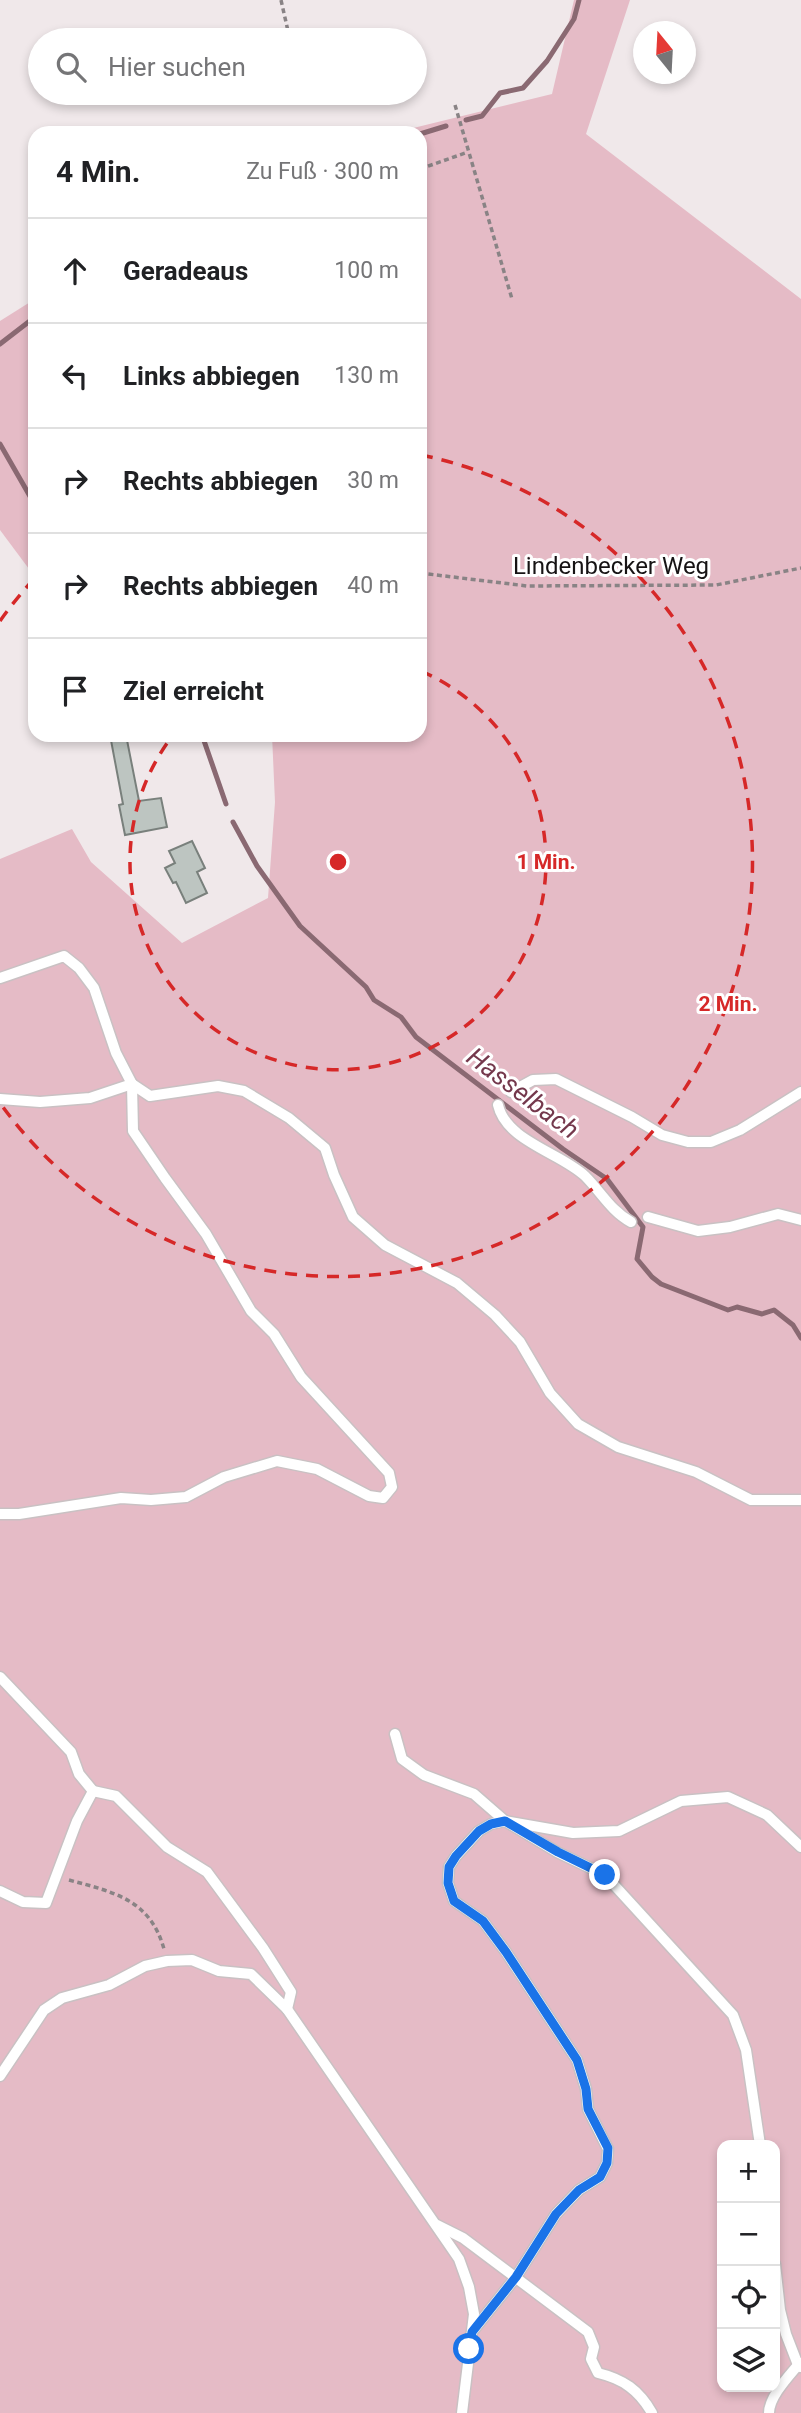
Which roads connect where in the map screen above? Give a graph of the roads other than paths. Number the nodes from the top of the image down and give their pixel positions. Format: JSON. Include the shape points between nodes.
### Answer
{"nodes":[{"id":1,"x":0,"y":978,"type":"edge"},
{"id":2,"x":132,"y":1084,"type":"junction"},
{"id":3,"x":511,"y":1092,"type":"dead end"},
{"id":4,"x":801,"y":1092,"type":"edge"},
{"id":5,"x":0,"y":1099,"type":"edge"},
{"id":6,"x":498,"y":1105,"type":"dead end"},
{"id":7,"x":648,"y":1217,"type":"dead end"},
{"id":8,"x":801,"y":1220,"type":"edge"},
{"id":9,"x":631,"y":1223,"type":"dead end"},
{"id":10,"x":801,"y":1500,"type":"edge"},
{"id":11,"x":0,"y":1514,"type":"edge"},
{"id":12,"x":0,"y":1677,"type":"edge"},
{"id":13,"x":395,"y":1734,"type":"dead end"},
{"id":14,"x":93,"y":1791,"type":"junction"},
{"id":15,"x":505,"y":1821,"type":"junction"},
{"id":16,"x":801,"y":1847,"type":"edge"},
{"id":17,"x":0,"y":1891,"type":"edge"},
{"id":18,"x":287,"y":2009,"type":"junction"},
{"id":19,"x":0,"y":2076,"type":"edge"},
{"id":20,"x":759,"y":2140,"type":"edge"},
{"id":21,"x":437,"y":2225,"type":"junction"},
{"id":22,"x":775,"y":2266,"type":"edge"},
{"id":23,"x":516,"y":2277,"type":"junction"},
{"id":24,"x":472,"y":2332,"type":"junction"},
{"id":25,"x":800,"y":2365,"type":"edge"},
{"id":26,"x":462,"y":2413,"type":"edge"},
{"id":27,"x":652,"y":2413,"type":"edge"},
{"id":28,"x":769,"y":2413,"type":"edge"}],
"edges":[{"from":1,"to":2,"type":"lane","via":[[64,956],[79,968],[93,988],[116,1054]]},
{"from":2,"to":5,"type":"lane","via":[[90,1098]]},
{"from":2,"to":10,"type":"lane","via":[[150,1096],[218,1086],[244,1091],[289,1118],[325,1149],[353,1217],[385,1245],[457,1283],[495,1315],[520,1342],[550,1393],[578,1424],[618,1447],[696,1472],[751,1500]]},
{"from":2,"to":11,"type":"lane","via":[[133,1131],[206,1234],[251,1311],[274,1334],[301,1377],[389,1473],[392,1487],[383,1498],[369,1496],[317,1469],[277,1461],[224,1476],[186,1497],[121,1499]]},
{"from":3,"to":4,"type":"lane","via":[[533,1080],[556,1079],[662,1135],[711,1142],[740,1130]]},
{"from":6,"to":9,"type":"lane","via":[[508,1127],[583,1174]]},
{"from":7,"to":8,"type":"lane","via":[[698,1231],[778,1214]]},
{"from":12,"to":14,"type":"lane","via":[[71,1752]]},
{"from":13,"to":15,"type":"lane","via":[[402,1759],[424,1775],[474,1794]]},
{"from":14,"to":17,"type":"lane","via":[[46,1903],[23,1902]]},
{"from":14,"to":18,"type":"lane","via":[[116,1796],[167,1847],[207,1872],[291,1992]]},
{"from":15,"to":16,"type":"lane","via":[[573,1833],[618,1831],[681,1801],[728,1797],[767,1815]]},
{"from":15,"to":20,"type":"lane","via":[[605,1875],[733,2015],[746,2050]]},
{"from":15,"to":23,"type":"lane","via":[[479,1831],[463,1848],[449,1867],[448,1883],[454,1901],[483,1921],[506,1952],[577,2060],[588,2109],[608,2148],[600,2177],[579,2190],[556,2214]]},
{"from":18,"to":19,"type":"lane","via":[[251,1974],[219,1971],[192,1960],[145,1966],[108,1985],[62,1998],[44,2010]]},
{"from":18,"to":21,"type":"lane"},
{"from":21,"to":23,"type":"lane"},
{"from":21,"to":24,"type":"lane","via":[[459,2259],[469,2287]]},
{"from":22,"to":25,"type":"lane","via":[[780,2310]]},
{"from":23,"to":24,"type":"lane"},
{"from":23,"to":27,"type":"lane","via":[[588,2332],[598,2373],[634,2388]]},
{"from":24,"to":26,"type":"lane"},
{"from":25,"to":28,"type":"lane"}]}
